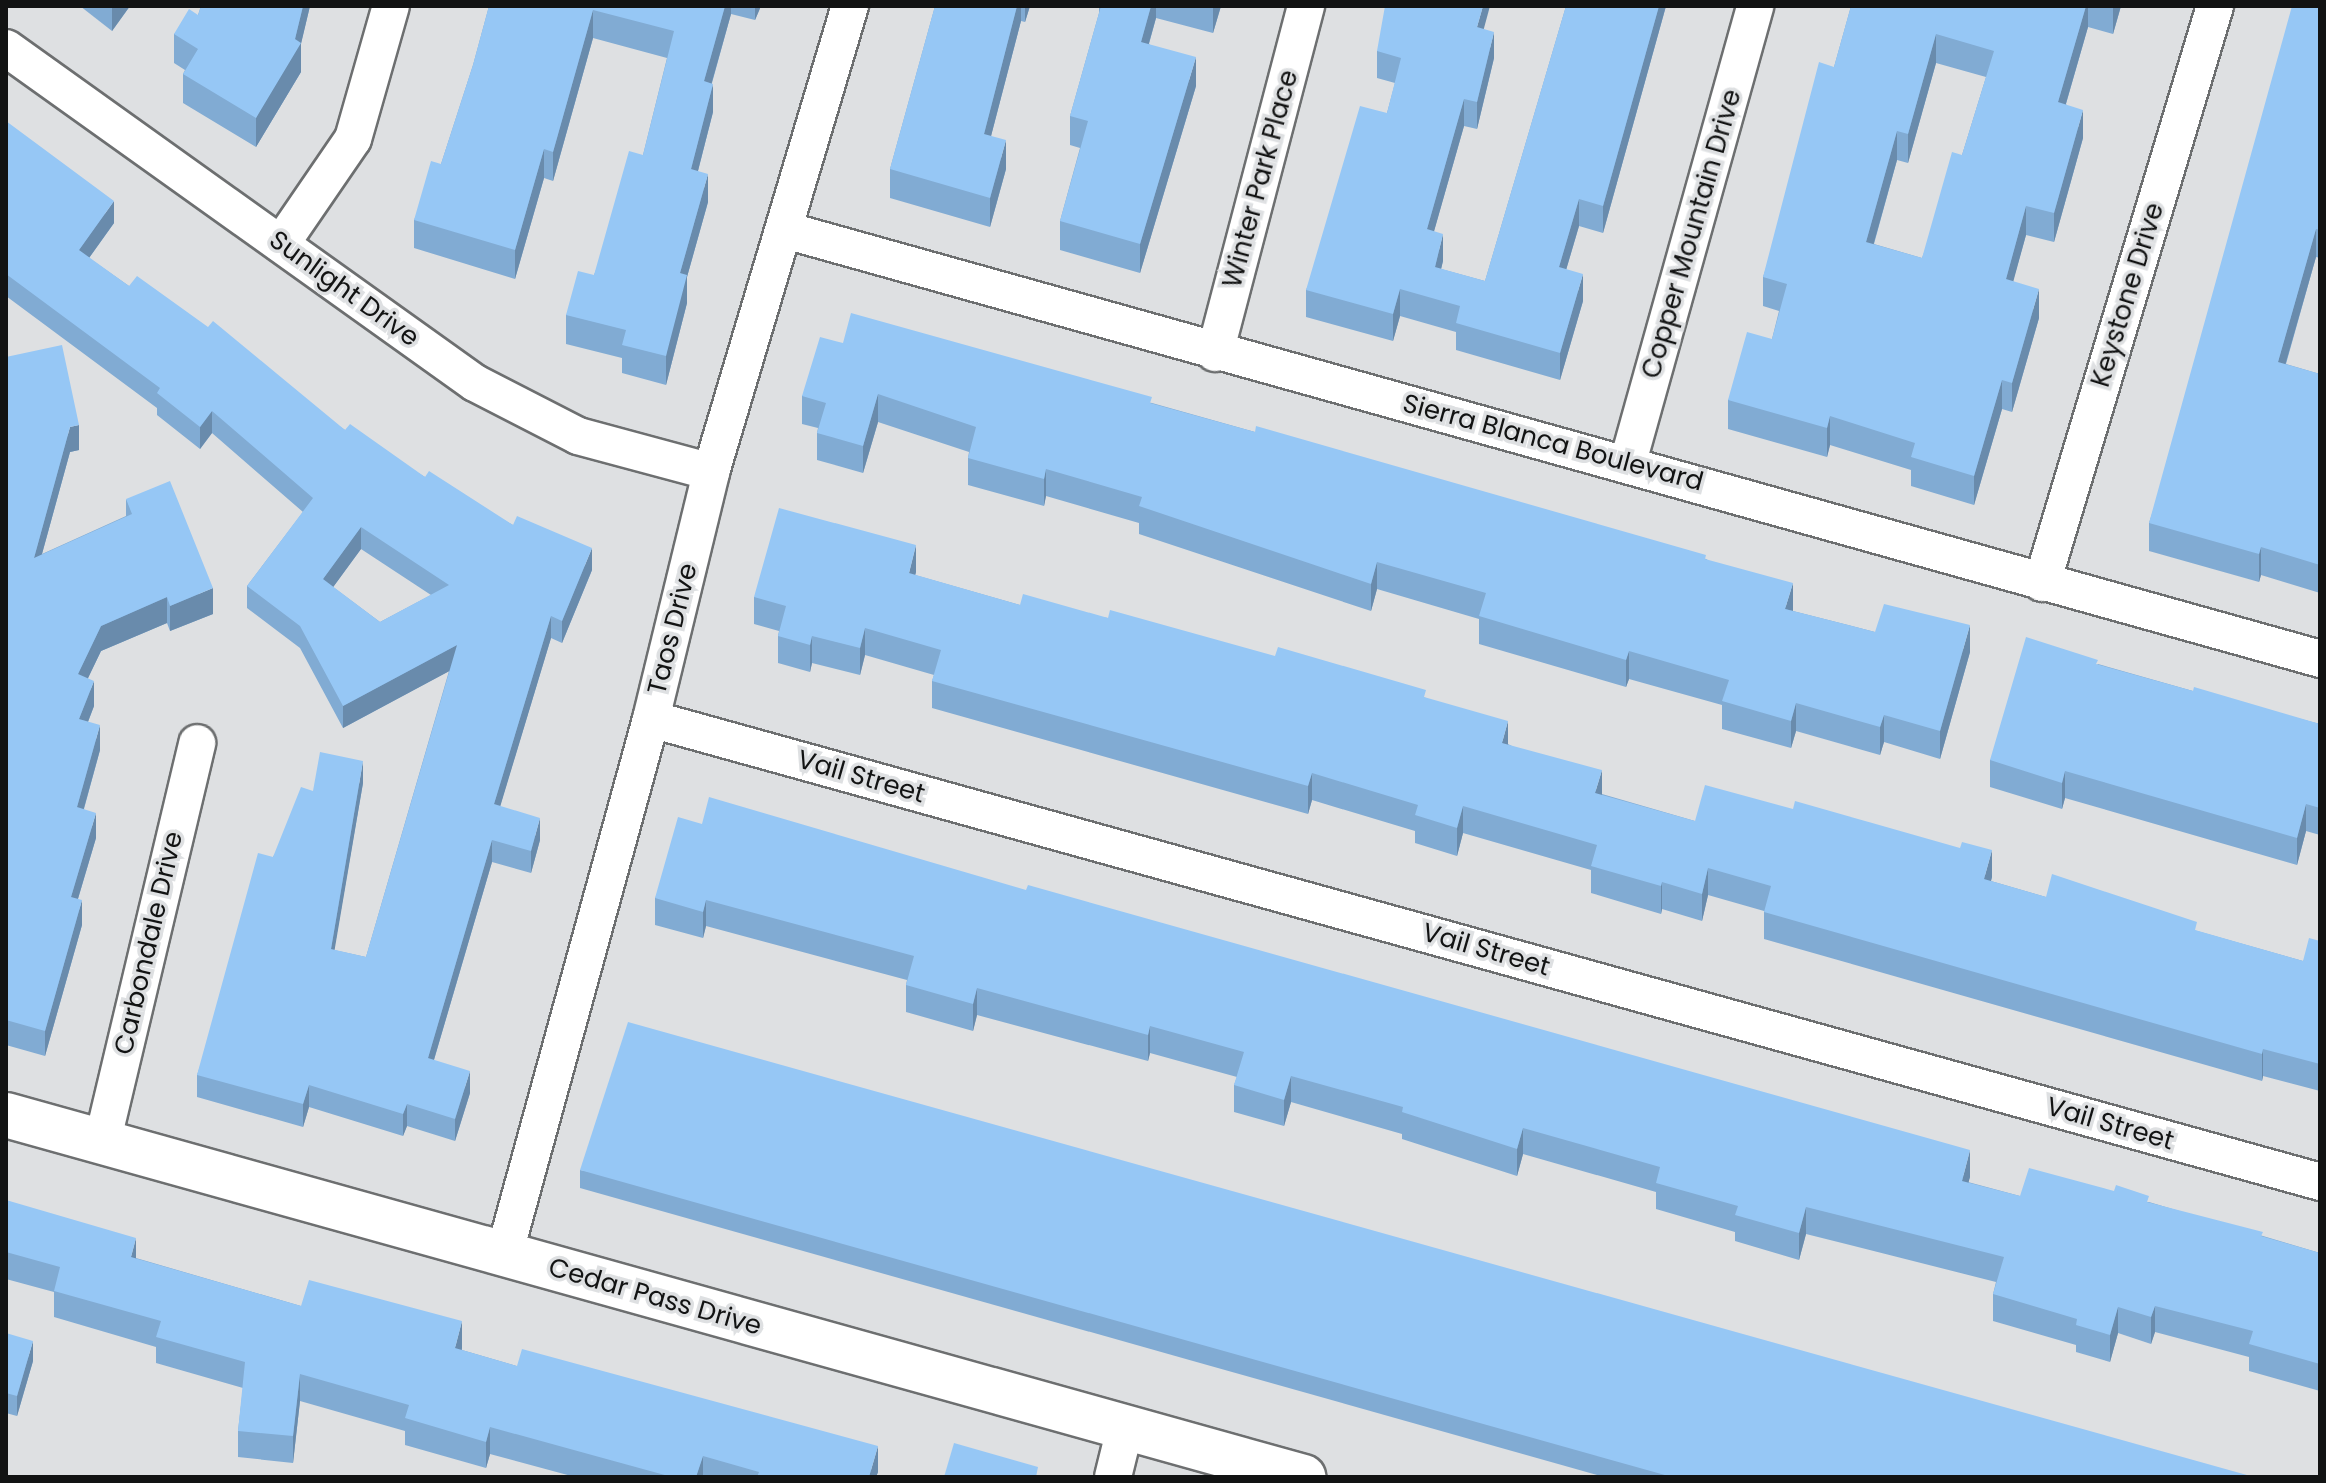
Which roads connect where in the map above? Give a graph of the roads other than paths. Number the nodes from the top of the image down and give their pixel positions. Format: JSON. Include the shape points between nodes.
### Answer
{"nodes":[{"id":1,"x":391,"y":6,"type":"edge"},
{"id":2,"x":850,"y":6,"type":"edge"},
{"id":3,"x":1306,"y":6,"type":"edge"},
{"id":4,"x":1755,"y":6,"type":"edge"},
{"id":5,"x":2215,"y":6,"type":"edge"},
{"id":6,"x":6,"y":48,"type":"edge"},
{"id":7,"x":785,"y":230,"type":"junction"},
{"id":8,"x":281,"y":244,"type":"junction"},
{"id":9,"x":1215,"y":353,"type":"junction"},
{"id":10,"x":1628,"y":462,"type":"junction"},
{"id":11,"x":711,"y":472,"type":"junction"},
{"id":12,"x":2042,"y":583,"type":"junction"},
{"id":13,"x":2320,"y":659,"type":"edge"},
{"id":14,"x":651,"y":719,"type":"junction"},
{"id":15,"x":197,"y":743,"type":"dead end"},
{"id":16,"x":6,"y":1115,"type":"edge"},
{"id":17,"x":102,"y":1143,"type":"junction"},
{"id":18,"x":2320,"y":1182,"type":"edge"},
{"id":19,"x":504,"y":1255,"type":"junction"},
{"id":20,"x":1125,"y":1428,"type":"junction"},
{"id":21,"x":1113,"y":1477,"type":"edge"},
{"id":22,"x":1303,"y":1477,"type":"edge"}],
"edges":[{"from":1,"to":8,"type":"street","via":[[353,139]]},
{"from":2,"to":7,"type":"street","name":"Taos Drive"},
{"from":3,"to":9,"type":"street","name":"Winter Park Place"},
{"from":4,"to":10,"type":"street","name":"Copper Mountain Drive"},
{"from":5,"to":12,"type":"street","name":"Keystone Drive"},
{"from":6,"to":8,"type":"street","name":"Sunlight Drive"},
{"from":7,"to":9,"type":"street","name":"Sierra Blanca Boulevard"},
{"from":7,"to":11,"type":"street","name":"Taos Drive"},
{"from":8,"to":11,"type":"street","name":"Sunlight Drive","via":[[475,383],[578,436]]},
{"from":9,"to":10,"type":"street","name":"Sierra Blanca Boulevard"},
{"from":10,"to":12,"type":"street","name":"Sierra Blanca Boulevard"},
{"from":11,"to":14,"type":"street","name":"Taos Drive"},
{"from":12,"to":13,"type":"street","name":"Sierra Blanca Boulevard"},
{"from":14,"to":18,"type":"street","name":"Vail Street"},
{"from":14,"to":19,"type":"street","name":"Taos Drive"},
{"from":15,"to":17,"type":"street","name":"Carbondale Drive"},
{"from":16,"to":17,"type":"street","name":"Cedar Pass Drive"},
{"from":17,"to":19,"type":"street","name":"Cedar Pass Drive"},
{"from":19,"to":20,"type":"street","name":"Cedar Pass Drive"},
{"from":20,"to":21,"type":"street"},
{"from":20,"to":22,"type":"street","name":"Cedar Pass Drive"}]}
